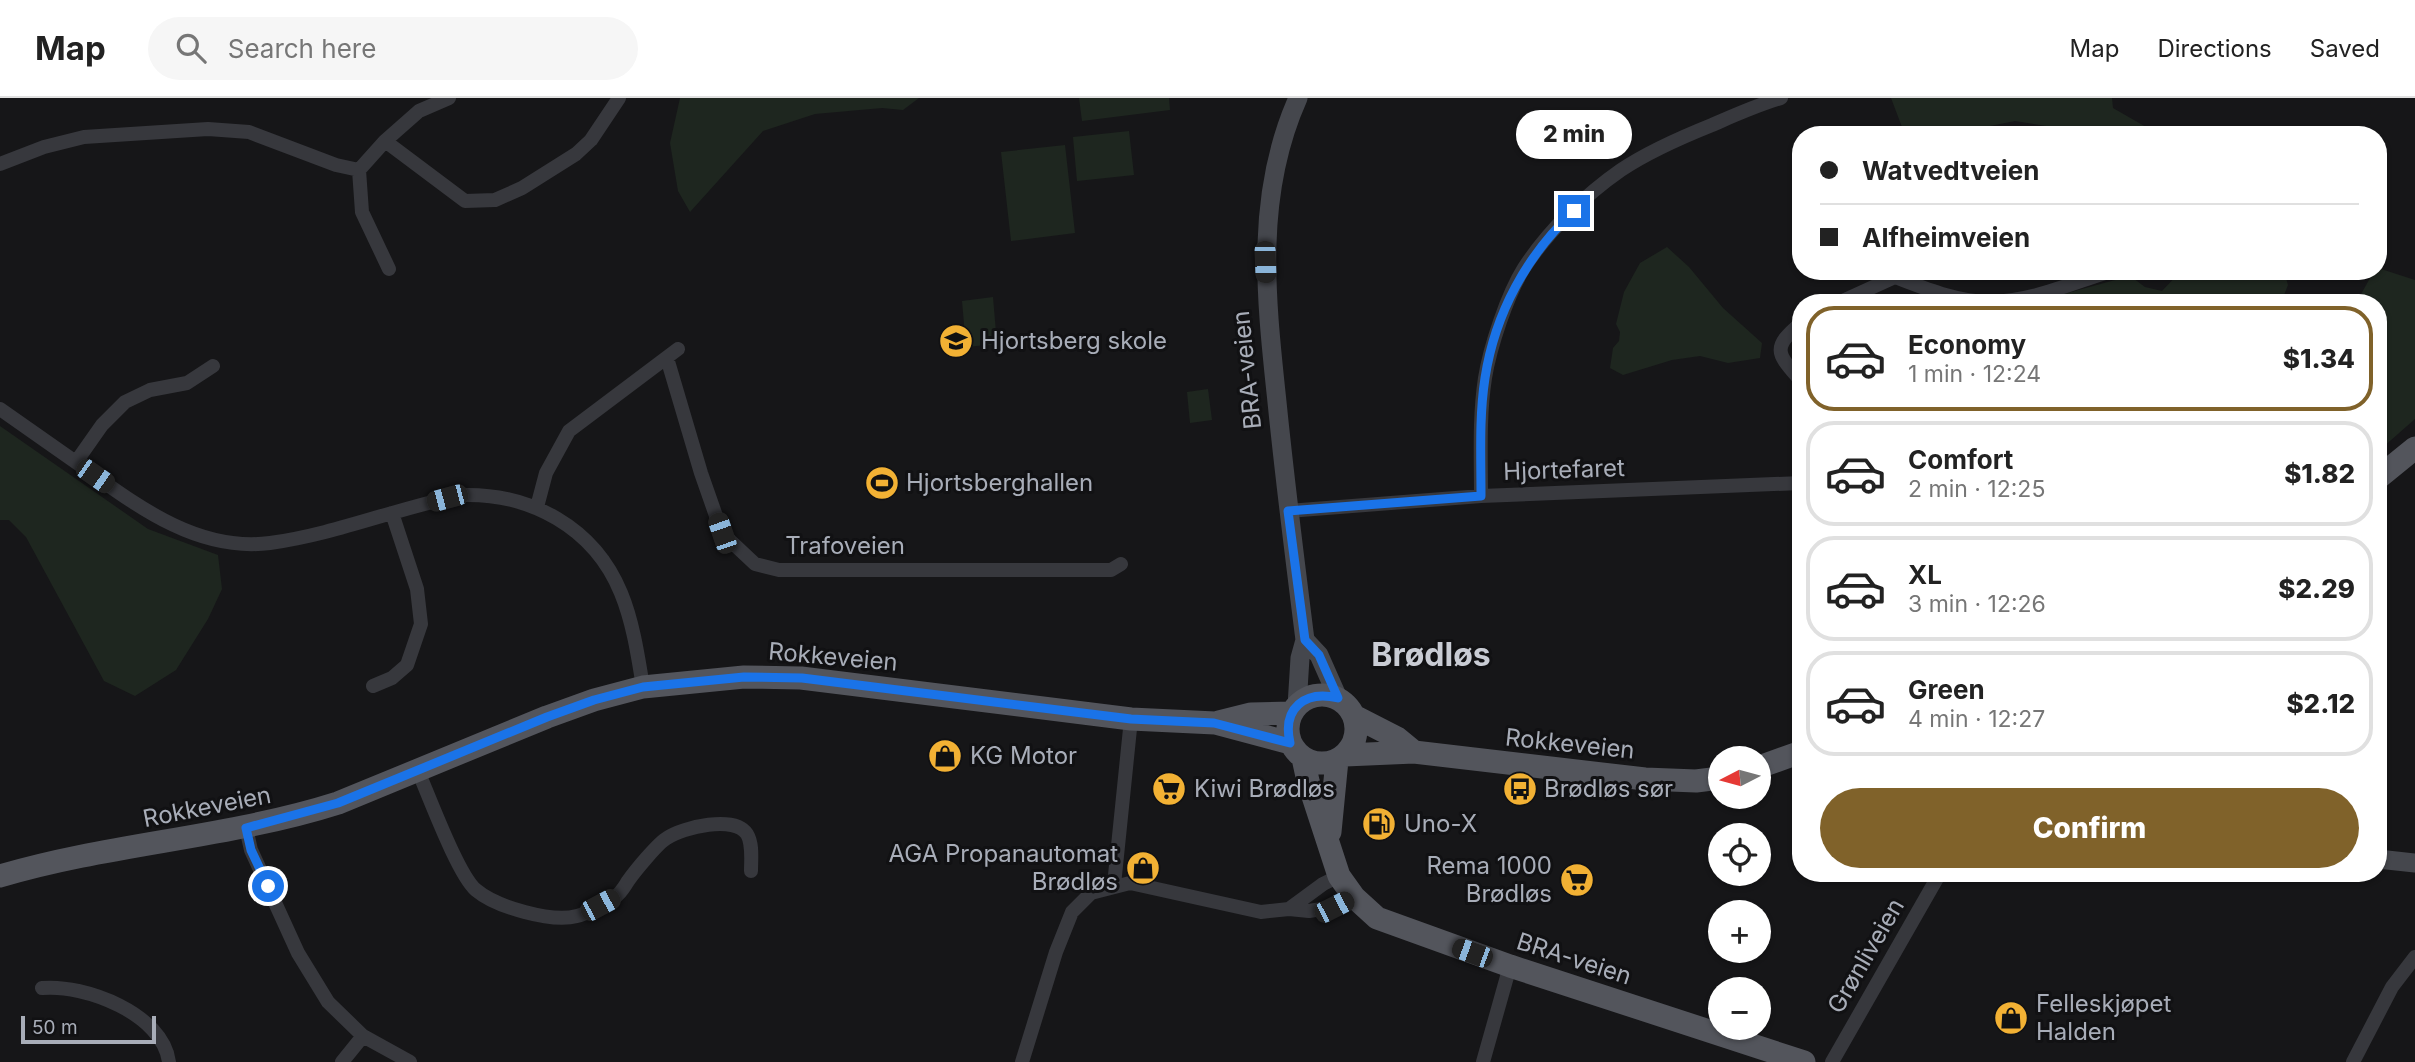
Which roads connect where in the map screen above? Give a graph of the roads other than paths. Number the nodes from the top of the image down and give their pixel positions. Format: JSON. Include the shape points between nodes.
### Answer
{"nodes":[{"id":1,"x":449,"y":98,"type":"edge"},
{"id":2,"x":619,"y":98,"type":"edge"},
{"id":3,"x":1298,"y":98,"type":"edge"},
{"id":4,"x":1781,"y":98,"type":"edge"},
{"id":5,"x":386,"y":141,"type":"junction"},
{"id":6,"x":0,"y":164,"type":"edge"},
{"id":7,"x":359,"y":170,"type":"junction"},
{"id":8,"x":389,"y":269,"type":"dead end"},
{"id":9,"x":1888,"y":280,"type":"edge"},
{"id":10,"x":1903,"y":280,"type":"edge"},
{"id":11,"x":2082,"y":280,"type":"edge"},
{"id":12,"x":1858,"y":294,"type":"edge"},
{"id":13,"x":1946,"y":294,"type":"edge"},
{"id":14,"x":2038,"y":294,"type":"edge"},
{"id":15,"x":1792,"y":332,"type":"edge"},
{"id":16,"x":213,"y":366,"type":"dead end"},
{"id":17,"x":1792,"y":371,"type":"edge"},
{"id":18,"x":0,"y":409,"type":"edge"},
{"id":19,"x":2415,"y":448,"type":"edge"},
{"id":20,"x":76,"y":462,"type":"junction"},
{"id":21,"x":2387,"y":471,"type":"edge"},
{"id":22,"x":1792,"y":483,"type":"edge"},
{"id":23,"x":1481,"y":496,"type":"junction"},
{"id":24,"x":537,"y":507,"type":"junction"},
{"id":25,"x":1288,"y":511,"type":"junction"},
{"id":26,"x":392,"y":513,"type":"junction"},
{"id":27,"x":1121,"y":564,"type":"dead end"},
{"id":28,"x":1305,"y":640,"type":"junction"},
{"id":29,"x":373,"y":685,"type":"dead end"},
{"id":30,"x":643,"y":687,"type":"junction"},
{"id":31,"x":1338,"y":698,"type":"junction"},
{"id":32,"x":1294,"y":709,"type":"junction"},
{"id":33,"x":1354,"y":716,"type":"junction"},
{"id":34,"x":1131,"y":719,"type":"junction"},
{"id":35,"x":1214,"y":723,"type":"junction"},
{"id":36,"x":1296,"y":751,"type":"junction"},
{"id":37,"x":1414,"y":752,"type":"junction"},
{"id":38,"x":1792,"y":755,"type":"edge"},
{"id":39,"x":1341,"y":758,"type":"junction"},
{"id":40,"x":1771,"y":762,"type":"edge"},
{"id":41,"x":418,"y":771,"type":"junction"},
{"id":42,"x":1708,"y":780,"type":"edge"},
{"id":43,"x":246,"y":828,"type":"junction"},
{"id":44,"x":1329,"y":842,"type":"junction"},
{"id":45,"x":2387,"y":860,"type":"edge"},
{"id":46,"x":2415,"y":863,"type":"edge"},
{"id":47,"x":751,"y":871,"type":"dead end"},
{"id":48,"x":0,"y":876,"type":"edge"},
{"id":49,"x":1339,"y":876,"type":"junction"},
{"id":50,"x":1935,"y":882,"type":"edge"},
{"id":51,"x":1114,"y":885,"type":"junction"},
{"id":52,"x":1354,"y":897,"type":"junction"},
{"id":53,"x":1289,"y":909,"type":"junction"},
{"id":54,"x":2415,"y":957,"type":"edge"},
{"id":55,"x":1510,"y":966,"type":"junction"},
{"id":56,"x":2403,"y":973,"type":"junction"},
{"id":57,"x":2415,"y":984,"type":"edge"},
{"id":58,"x":42,"y":988,"type":"dead end"},
{"id":59,"x":363,"y":1036,"type":"junction"},
{"id":60,"x":169,"y":1062,"type":"edge"},
{"id":61,"x":342,"y":1062,"type":"edge"},
{"id":62,"x":410,"y":1062,"type":"edge"},
{"id":63,"x":1022,"y":1062,"type":"edge"},
{"id":64,"x":1483,"y":1062,"type":"edge"},
{"id":65,"x":1804,"y":1062,"type":"edge"},
{"id":66,"x":1832,"y":1062,"type":"edge"},
{"id":67,"x":2353,"y":1062,"type":"edge"}],
"edges":[{"from":1,"to":5,"type":"street","via":[[419,111]]},
{"from":2,"to":5,"type":"street","via":[[576,154],[495,200],[465,201]]},
{"from":3,"to":25,"type":"main road","name":"BRA-veien","via":[[1272,185],[1265,256]]},
{"from":4,"to":23,"type":"street","via":[[1689,134],[1625,168],[1561,223],[1523,270],[1500,323],[1485,376]]},
{"from":5,"to":7,"type":"street"},
{"from":6,"to":7,"type":"street","via":[[85,137],[208,129],[249,132]]},
{"from":7,"to":8,"type":"street","via":[[362,212]]},
{"from":9,"to":12,"type":"street"},
{"from":10,"to":13,"type":"street"},
{"from":11,"to":14,"type":"street"},
{"from":15,"to":17,"type":"street","via":[[1779,349]]},
{"from":16,"to":20,"type":"street","via":[[187,383],[150,390],[125,402]]},
{"from":18,"to":20,"type":"street"},
{"from":19,"to":21,"type":"main road"},
{"from":20,"to":26,"type":"street","via":[[163,520],[196,535],[234,543],[303,537]]},
{"from":22,"to":23,"type":"street","name":"Hjortefaret"},
{"from":23,"to":25,"type":"street","name":"Hjortefaret"},
{"from":24,"to":26,"type":"street","via":[[509,499],[461,495]]},
{"from":24,"to":27,"type":"street","name":"Trafoveien","via":[[546,473],[569,431],[673,353],[701,473],[722,533],[755,564],[779,570],[1111,570]]},
{"from":24,"to":30,"type":"street","via":[[581,534],[604,561],[621,593]]},
{"from":25,"to":28,"type":"main road","name":"BRA-veien"},
{"from":26,"to":29,"type":"street","via":[[417,589],[421,624],[407,665],[392,678]]},
{"from":28,"to":31,"type":"main road","name":"BRA-veien","via":[[1319,655]]},
{"from":28,"to":32,"type":"main road","name":"BRA-veien"},
{"from":30,"to":34,"type":"main road","name":"Rokkeveien","via":[[744,677],[802,678]]},
{"from":30,"to":41,"type":"main road","name":"Rokkeveien","via":[[547,717]]},
{"from":31,"to":32,"type":"main road","via":[[1309,697]]},
{"from":31,"to":33,"type":"main road"},
{"from":32,"to":35,"type":"main road","name":"Rokkeveien"},
{"from":32,"to":36,"type":"main road","via":[[1288,722]]},
{"from":33,"to":37,"type":"main road","name":"Rokkeveien"},
{"from":33,"to":39,"type":"main road","via":[[1353,744]]},
{"from":34,"to":35,"type":"main road","name":"Rokkeveien"},
{"from":34,"to":51,"type":"street"},
{"from":35,"to":36,"type":"main road","name":"Rokkeveien"},
{"from":36,"to":39,"type":"main road","via":[[1314,763]]},
{"from":36,"to":44,"type":"main road","name":"BRA-veien"},
{"from":37,"to":39,"type":"main road","name":"Rokkeveien"},
{"from":37,"to":42,"type":"main road","name":"Rokkeveien","via":[[1645,779]]},
{"from":38,"to":40,"type":"main road"},
{"from":39,"to":44,"type":"main road","name":"BRA-veien"},
{"from":41,"to":43,"type":"main road","name":"Rokkeveien","via":[[338,803]]},
{"from":41,"to":47,"type":"street","via":[[463,874],[476,890],[502,905],[558,918],[578,916],[618,895],[667,838],[693,828],[729,823],[748,835]]},
{"from":43,"to":48,"type":"main road","name":"Rokkeveien","via":[[76,857]]},
{"from":43,"to":59,"type":"street","via":[[251,850],[298,953],[328,1002]]},
{"from":44,"to":49,"type":"main road","name":"BRA-veien"},
{"from":45,"to":46,"type":"main road"},
{"from":49,"to":52,"type":"main road","name":"BRA-veien"},
{"from":49,"to":53,"type":"street"},
{"from":50,"to":66,"type":"street","name":"Grønliveien"},
{"from":51,"to":53,"type":"street","via":[[1130,883],[1261,912]]},
{"from":51,"to":63,"type":"street","via":[[1091,893],[1072,912]]},
{"from":52,"to":53,"type":"street","via":[[1334,907]]},
{"from":52,"to":55,"type":"main road","name":"BRA-veien","via":[[1377,918]]},
{"from":54,"to":56,"type":"street"},
{"from":55,"to":64,"type":"street"},
{"from":55,"to":65,"type":"main road","name":"BRA-veien"},
{"from":56,"to":57,"type":"street"},
{"from":56,"to":67,"type":"street"},
{"from":58,"to":60,"type":"street","via":[[89,995],[129,1009],[157,1034]]},
{"from":59,"to":61,"type":"street"},
{"from":59,"to":62,"type":"street"}]}
